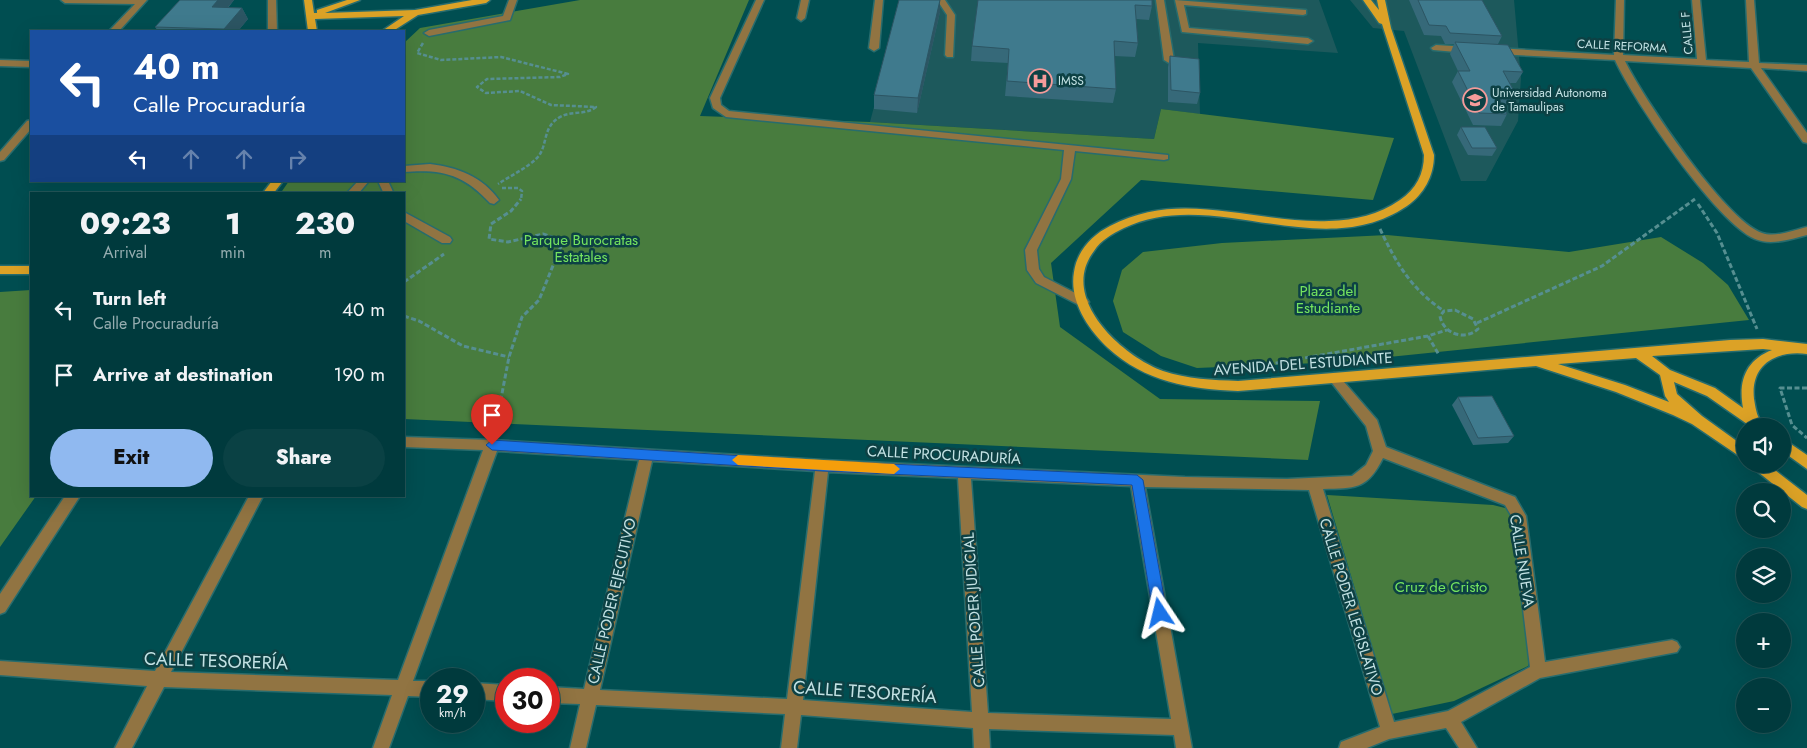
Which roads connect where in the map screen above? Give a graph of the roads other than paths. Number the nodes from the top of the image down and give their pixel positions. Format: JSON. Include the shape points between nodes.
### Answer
{"nodes":[{"id":1,"x":65,"y":0,"type":"edge"},
{"id":2,"x":143,"y":0,"type":"edge"},
{"id":3,"x":272,"y":0,"type":"edge"},
{"id":4,"x":308,"y":0,"type":"edge"},
{"id":5,"x":356,"y":0,"type":"edge"},
{"id":6,"x":486,"y":0,"type":"edge"},
{"id":7,"x":513,"y":0,"type":"edge"},
{"id":8,"x":760,"y":0,"type":"edge"},
{"id":9,"x":805,"y":0,"type":"edge"},
{"id":10,"x":880,"y":0,"type":"edge"},
{"id":11,"x":941,"y":0,"type":"edge"},
{"id":12,"x":1160,"y":0,"type":"edge"},
{"id":13,"x":1367,"y":0,"type":"edge"},
{"id":14,"x":1381,"y":0,"type":"edge"},
{"id":15,"x":1620,"y":0,"type":"edge"},
{"id":16,"x":1696,"y":0,"type":"edge"},
{"id":17,"x":1750,"y":0,"type":"edge"},
{"id":18,"x":1179,"y":1,"type":"edge"},
{"id":19,"x":1303,"y":12,"type":"dead end"},
{"id":20,"x":415,"y":13,"type":"junction"},
{"id":21,"x":310,"y":16,"type":"junction"},
{"id":22,"x":801,"y":18,"type":"dead end"},
{"id":23,"x":1386,"y":28,"type":"junction"},
{"id":24,"x":115,"y":30,"type":"edge"},
{"id":25,"x":273,"y":30,"type":"edge"},
{"id":26,"x":312,"y":30,"type":"edge"},
{"id":27,"x":388,"y":30,"type":"edge"},
{"id":28,"x":429,"y":33,"type":"road end"},
{"id":29,"x":1308,"y":41,"type":"dead end"},
{"id":30,"x":874,"y":48,"type":"dead end"},
{"id":31,"x":1436,"y":48,"type":"dead end"},
{"id":32,"x":950,"y":56,"type":"dead end"},
{"id":33,"x":1619,"y":59,"type":"junction"},
{"id":34,"x":1169,"y":60,"type":"edge"},
{"id":35,"x":0,"y":63,"type":"edge"},
{"id":36,"x":1702,"y":63,"type":"junction"},
{"id":37,"x":30,"y":64,"type":"edge"},
{"id":38,"x":1754,"y":65,"type":"junction"},
{"id":39,"x":1807,"y":68,"type":"edge"},
{"id":40,"x":30,"y":124,"type":"edge"},
{"id":41,"x":1807,"y":140,"type":"edge"},
{"id":42,"x":1070,"y":148,"type":"junction"},
{"id":43,"x":1164,"y":156,"type":"dead end"},
{"id":44,"x":0,"y":158,"type":"edge"},
{"id":45,"x":405,"y":169,"type":"edge"},
{"id":46,"x":277,"y":182,"type":"edge"},
{"id":47,"x":363,"y":182,"type":"edge"},
{"id":48,"x":269,"y":192,"type":"edge"},
{"id":49,"x":353,"y":192,"type":"edge"},
{"id":50,"x":490,"y":196,"type":"road end"},
{"id":51,"x":405,"y":217,"type":"edge"},
{"id":52,"x":1807,"y":231,"type":"edge"},
{"id":53,"x":446,"y":240,"type":"road end"},
{"id":54,"x":0,"y":270,"type":"edge"},
{"id":55,"x":30,"y":270,"type":"edge"},
{"id":56,"x":1082,"y":302,"type":"junction"},
{"id":57,"x":1792,"y":346,"type":"junction"},
{"id":58,"x":1807,"y":349,"type":"edge"},
{"id":59,"x":1639,"y":353,"type":"junction"},
{"id":60,"x":1531,"y":362,"type":"junction"},
{"id":61,"x":1666,"y":373,"type":"junction"},
{"id":62,"x":1334,"y":378,"type":"junction"},
{"id":63,"x":1748,"y":418,"type":"edge"},
{"id":64,"x":1754,"y":418,"type":"edge"},
{"id":65,"x":1697,"y":420,"type":"junction"},
{"id":66,"x":405,"y":442,"type":"edge"},
{"id":67,"x":492,"y":445,"type":"junction"},
{"id":68,"x":1736,"y":448,"type":"edge"},
{"id":69,"x":1791,"y":450,"type":"edge"},
{"id":70,"x":1380,"y":451,"type":"junction"},
{"id":71,"x":647,"y":455,"type":"junction"},
{"id":72,"x":1807,"y":463,"type":"edge"},
{"id":73,"x":822,"y":466,"type":"junction"},
{"id":74,"x":964,"y":472,"type":"junction"},
{"id":75,"x":1769,"y":473,"type":"edge"},
{"id":76,"x":1137,"y":480,"type":"junction"},
{"id":77,"x":1314,"y":483,"type":"junction"},
{"id":78,"x":72,"y":497,"type":"edge"},
{"id":79,"x":255,"y":497,"type":"edge"},
{"id":80,"x":1807,"y":503,"type":"edge"},
{"id":81,"x":0,"y":608,"type":"edge"},
{"id":82,"x":1672,"y":647,"type":"dead end"},
{"id":83,"x":0,"y":668,"type":"edge"},
{"id":84,"x":1538,"y":671,"type":"junction"},
{"id":85,"x":159,"y":679,"type":"junction"},
{"id":86,"x":404,"y":687,"type":"junction"},
{"id":87,"x":420,"y":688,"type":"edge"},
{"id":88,"x":560,"y":696,"type":"edge"},
{"id":89,"x":590,"y":697,"type":"junction"},
{"id":90,"x":794,"y":707,"type":"junction"},
{"id":91,"x":1450,"y":719,"type":"junction"},
{"id":92,"x":982,"y":721,"type":"junction"},
{"id":93,"x":1180,"y":727,"type":"junction"},
{"id":94,"x":1389,"y":731,"type":"junction"},
{"id":95,"x":123,"y":748,"type":"edge"},
{"id":96,"x":381,"y":748,"type":"edge"},
{"id":97,"x":578,"y":748,"type":"edge"},
{"id":98,"x":789,"y":748,"type":"edge"},
{"id":99,"x":982,"y":748,"type":"edge"},
{"id":100,"x":1184,"y":748,"type":"edge"},
{"id":101,"x":1347,"y":748,"type":"edge"},
{"id":102,"x":1469,"y":748,"type":"edge"}],
"edges":[{"from":1,"to":2,"type":"street"},
{"from":2,"to":24,"type":"street"},
{"from":3,"to":25,"type":"street"},
{"from":4,"to":21,"type":"main road"},
{"from":5,"to":21,"type":"main road"},
{"from":6,"to":20,"type":"main road"},
{"from":7,"to":28,"type":"street","via":[[508,18]]},
{"from":8,"to":42,"type":"street","via":[[716,98],[716,106],[726,114]]},
{"from":9,"to":22,"type":"street"},
{"from":10,"to":30,"type":"street"},
{"from":11,"to":32,"type":"street","via":[[951,14]]},
{"from":12,"to":34,"type":"street"},
{"from":13,"to":23,"type":"main road"},
{"from":14,"to":23,"type":"main road"},
{"from":15,"to":33,"type":"street"},
{"from":16,"to":36,"type":"street","name":"CALLE F"},
{"from":17,"to":38,"type":"street"},
{"from":18,"to":19,"type":"street"},
{"from":18,"to":29,"type":"street","via":[[1185,30]]},
{"from":20,"to":21,"type":"main road"},
{"from":20,"to":27,"type":"main road"},
{"from":21,"to":26,"type":"main road"},
{"from":23,"to":56,"type":"main road","name":"AVENIDA DEL ESTUDIANTE","via":[[1418,119],[1430,167],[1424,182],[1400,208],[1376,220],[1344,224],[1297,223],[1171,211],[1146,216],[1123,223],[1090,246],[1080,262],[1077,283]]},
{"from":31,"to":33,"type":"street","name":"CALLE REFORMA"},
{"from":33,"to":36,"type":"street","name":"CALLE REFORMA"},
{"from":33,"to":52,"type":"street","via":[[1650,113],[1709,190],[1748,229],[1759,236],[1772,237]]},
{"from":35,"to":37,"type":"street"},
{"from":36,"to":38,"type":"street","name":"CALLE REFORMA"},
{"from":38,"to":39,"type":"street","name":"CALLE REFORMA"},
{"from":38,"to":41,"type":"street"},
{"from":40,"to":44,"type":"street"},
{"from":42,"to":43,"type":"street"},
{"from":42,"to":56,"type":"street","via":[[1066,179],[1031,250],[1034,270],[1040,280]]},
{"from":45,"to":50,"type":"street","via":[[425,166],[454,170]]},
{"from":46,"to":48,"type":"main road"},
{"from":47,"to":49,"type":"street"},
{"from":51,"to":53,"type":"street"},
{"from":54,"to":55,"type":"main road"},
{"from":56,"to":62,"type":"main road","name":"AVENIDA DEL ESTUDIANTE","via":[[1106,340],[1128,359],[1162,377],[1195,385],[1238,386]]},
{"from":57,"to":58,"type":"main road","name":"AVENIDA DEL ESTUDIANTE"},
{"from":57,"to":59,"type":"main road","name":"AVENIDA DEL ESTUDIANTE","via":[[1763,344]]},
{"from":57,"to":64,"type":"main road","via":[[1755,366],[1748,387],[1748,406]]},
{"from":59,"to":60,"type":"main road","name":"AVENIDA DEL ESTUDIANTE"},
{"from":59,"to":61,"type":"main road"},
{"from":60,"to":62,"type":"main road","name":"AVENIDA DEL ESTUDIANTE"},
{"from":60,"to":65,"type":"main road","via":[[1612,384]]},
{"from":61,"to":63,"type":"main road","via":[[1711,392]]},
{"from":61,"to":65,"type":"main road","via":[[1671,396]]},
{"from":62,"to":70,"type":"street","via":[[1372,424]]},
{"from":65,"to":68,"type":"main road"},
{"from":66,"to":67,"type":"street","name":"CALLE PROCURADURÍA"},
{"from":67,"to":71,"type":"street","name":"CALLE PROCURADURÍA"},
{"from":67,"to":86,"type":"street"},
{"from":69,"to":72,"type":"main road"},
{"from":70,"to":77,"type":"street","name":"CALLE PROCURADURÍA","via":[[1371,469],[1355,482]]},
{"from":70,"to":84,"type":"street","name":"CALLE NUEVA","via":[[1510,501],[1519,516]]},
{"from":71,"to":73,"type":"street","name":"CALLE PROCURADURÍA"},
{"from":71,"to":89,"type":"street","name":"CALLE PODER EJECUTIVO"},
{"from":73,"to":74,"type":"street","name":"CALLE PROCURADURÍA"},
{"from":73,"to":90,"type":"street"},
{"from":74,"to":76,"type":"street","name":"CALLE PROCURADURÍA"},
{"from":74,"to":92,"type":"street","name":"CALLE PODER JUDICIAL"},
{"from":75,"to":80,"type":"main road"},
{"from":76,"to":77,"type":"street","name":"CALLE PROCURADURÍA","via":[[1277,485]]},
{"from":76,"to":93,"type":"street"},
{"from":77,"to":94,"type":"street","name":"CALLE PODER LEGISLATIVO"},
{"from":78,"to":81,"type":"street"},
{"from":79,"to":85,"type":"street"},
{"from":82,"to":84,"type":"street"},
{"from":83,"to":85,"type":"street","name":"CALLE TESORERÍA"},
{"from":84,"to":91,"type":"street"},
{"from":85,"to":86,"type":"street","name":"CALLE TESORERÍA"},
{"from":85,"to":95,"type":"street"},
{"from":86,"to":87,"type":"street","name":"CALLE TESORERÍA"},
{"from":86,"to":96,"type":"street"},
{"from":88,"to":89,"type":"street","name":"CALLE TESORERÍA"},
{"from":89,"to":90,"type":"street","name":"CALLE TESORERÍA"},
{"from":89,"to":97,"type":"street","name":"CALLE PODER EJECUTIVO"},
{"from":90,"to":92,"type":"street","name":"CALLE TESORERÍA"},
{"from":90,"to":98,"type":"street"},
{"from":91,"to":94,"type":"street"},
{"from":91,"to":102,"type":"street"},
{"from":92,"to":93,"type":"street","name":"CALLE TESORERÍA"},
{"from":92,"to":99,"type":"street","name":"CALLE PODER JUDICIAL"},
{"from":93,"to":100,"type":"street"},
{"from":94,"to":101,"type":"street"}]}
